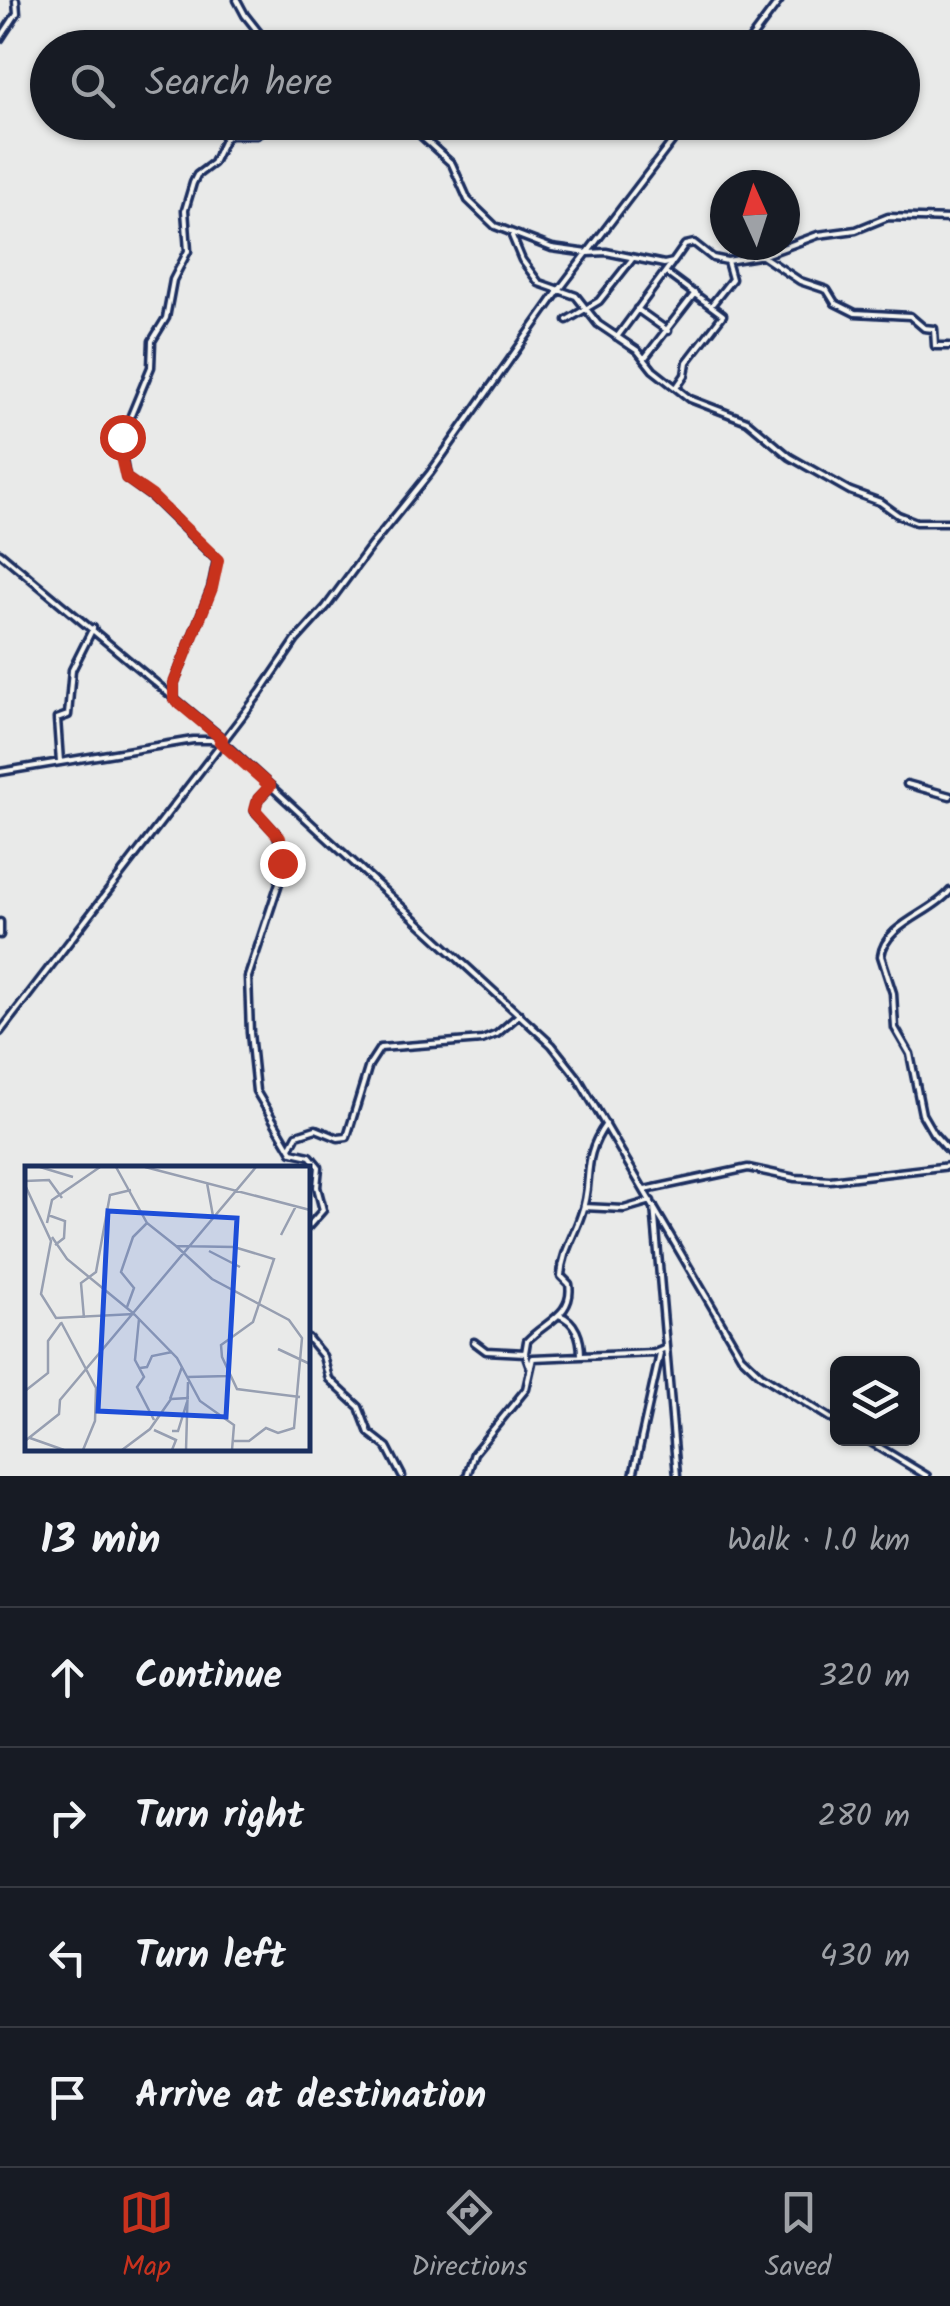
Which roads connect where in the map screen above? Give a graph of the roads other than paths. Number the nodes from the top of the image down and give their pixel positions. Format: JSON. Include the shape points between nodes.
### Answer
{"nodes":[{"id":1,"x":16,"y":0,"type":"edge"},
{"id":2,"x":237,"y":0,"type":"edge"},
{"id":3,"x":778,"y":1,"type":"edge"},
{"id":4,"x":257,"y":30,"type":"edge"},
{"id":5,"x":757,"y":30,"type":"edge"},
{"id":6,"x":0,"y":39,"type":"edge"},
{"id":7,"x":223,"y":140,"type":"edge"},
{"id":8,"x":426,"y":140,"type":"edge"},
{"id":9,"x":673,"y":140,"type":"edge"},
{"id":10,"x":950,"y":219,"type":"edge"},
{"id":11,"x":511,"y":234,"type":"junction"},
{"id":12,"x":800,"y":241,"type":"edge"},
{"id":13,"x":588,"y":253,"type":"junction"},
{"id":14,"x":710,"y":257,"type":"edge"},
{"id":15,"x":633,"y":258,"type":"junction"},
{"id":16,"x":727,"y":260,"type":"edge"},
{"id":17,"x":768,"y":260,"type":"edge"},
{"id":18,"x":673,"y":262,"type":"junction"},
{"id":19,"x":666,"y":272,"type":"junction"},
{"id":20,"x":559,"y":290,"type":"junction"},
{"id":21,"x":695,"y":294,"type":"junction"},
{"id":22,"x":712,"y":305,"type":"junction"},
{"id":23,"x":637,"y":309,"type":"junction"},
{"id":24,"x":587,"y":310,"type":"junction"},
{"id":25,"x":568,"y":320,"type":"dead end"},
{"id":26,"x":668,"y":331,"type":"junction"},
{"id":27,"x":617,"y":337,"type":"junction"},
{"id":28,"x":950,"y":346,"type":"edge"},
{"id":29,"x":644,"y":359,"type":"junction"},
{"id":30,"x":676,"y":388,"type":"junction"},
{"id":31,"x":950,"y":522,"type":"edge"},
{"id":32,"x":0,"y":553,"type":"edge"},
{"id":33,"x":92,"y":628,"type":"junction"},
{"id":34,"x":174,"y":699,"type":"junction"},
{"id":35,"x":221,"y":741,"type":"junction"},
{"id":36,"x":60,"y":762,"type":"junction"},
{"id":37,"x":0,"y":772,"type":"edge"},
{"id":38,"x":906,"y":784,"type":"dead end"},
{"id":39,"x":270,"y":786,"type":"junction"},
{"id":40,"x":950,"y":796,"type":"edge"},
{"id":41,"x":950,"y":890,"type":"edge"},
{"id":42,"x":0,"y":922,"type":"edge"},
{"id":43,"x":0,"y":935,"type":"edge"},
{"id":44,"x":520,"y":1014,"type":"junction"},
{"id":45,"x":0,"y":1032,"type":"edge"},
{"id":46,"x":606,"y":1124,"type":"junction"},
{"id":47,"x":290,"y":1149,"type":"junction"},
{"id":48,"x":950,"y":1152,"type":"edge"},
{"id":49,"x":950,"y":1166,"type":"edge"},
{"id":50,"x":645,"y":1190,"type":"junction"},
{"id":51,"x":652,"y":1203,"type":"junction"},
{"id":52,"x":584,"y":1207,"type":"junction"},
{"id":53,"x":310,"y":1225,"type":"edge"},
{"id":54,"x":566,"y":1307,"type":"junction"},
{"id":55,"x":559,"y":1315,"type":"junction"},
{"id":56,"x":566,"y":1318,"type":"junction"},
{"id":57,"x":310,"y":1340,"type":"edge"},
{"id":58,"x":474,"y":1342,"type":"dead end"},
{"id":59,"x":662,"y":1350,"type":"junction"},
{"id":60,"x":525,"y":1352,"type":"junction"},
{"id":61,"x":581,"y":1355,"type":"junction"},
{"id":62,"x":530,"y":1366,"type":"junction"},
{"id":63,"x":830,"y":1418,"type":"edge"},
{"id":64,"x":877,"y":1446,"type":"edge"},
{"id":65,"x":402,"y":1476,"type":"edge"},
{"id":66,"x":467,"y":1476,"type":"edge"},
{"id":67,"x":634,"y":1476,"type":"edge"},
{"id":68,"x":677,"y":1476,"type":"edge"},
{"id":69,"x":927,"y":1476,"type":"edge"}],
"edges":[{"from":1,"to":6,"type":"street","via":[[17,13]]},
{"from":2,"to":4,"type":"street"},
{"from":3,"to":5,"type":"street"},
{"from":7,"to":34,"type":"street","via":[[195,178],[185,210],[188,251],[120,442],[126,478],[218,560]]},
{"from":8,"to":11,"type":"street","via":[[448,160],[487,221]]},
{"from":9,"to":13,"type":"street"},
{"from":10,"to":12,"type":"street","via":[[888,217]]},
{"from":11,"to":13,"type":"street"},
{"from":11,"to":20,"type":"street","via":[[536,280]]},
{"from":13,"to":15,"type":"street"},
{"from":13,"to":20,"type":"street"},
{"from":14,"to":18,"type":"street","via":[[691,243]]},
{"from":15,"to":18,"type":"street"},
{"from":15,"to":24,"type":"street"},
{"from":16,"to":22,"type":"street","via":[[732,279]]},
{"from":17,"to":28,"type":"street","via":[[828,290],[846,309],[910,316],[934,329],[934,346]]},
{"from":18,"to":19,"type":"street"},
{"from":19,"to":21,"type":"street"},
{"from":19,"to":23,"type":"street"},
{"from":20,"to":24,"type":"street"},
{"from":20,"to":35,"type":"street","via":[[430,473]]},
{"from":21,"to":22,"type":"street"},
{"from":21,"to":26,"type":"street"},
{"from":22,"to":30,"type":"street","via":[[723,317],[687,362]]},
{"from":23,"to":26,"type":"street"},
{"from":23,"to":27,"type":"street"},
{"from":24,"to":25,"type":"street"},
{"from":24,"to":27,"type":"street"},
{"from":26,"to":29,"type":"street"},
{"from":27,"to":29,"type":"street"},
{"from":29,"to":30,"type":"street"},
{"from":30,"to":31,"type":"street","via":[[747,420],[790,457],[898,515]]},
{"from":32,"to":33,"type":"street"},
{"from":33,"to":34,"type":"street"},
{"from":33,"to":36,"type":"street","via":[[71,673],[68,715],[57,719]]},
{"from":34,"to":35,"type":"street"},
{"from":35,"to":36,"type":"street"},
{"from":35,"to":39,"type":"street"},
{"from":35,"to":45,"type":"street"},
{"from":36,"to":37,"type":"street"},
{"from":38,"to":40,"type":"street"},
{"from":39,"to":44,"type":"street"},
{"from":39,"to":47,"type":"street","via":[[255,810],[280,838],[282,872],[248,977],[250,1029],[256,1091]]},
{"from":41,"to":48,"type":"street","via":[[888,938],[881,956],[922,1114]]},
{"from":42,"to":43,"type":"street"},
{"from":44,"to":46,"type":"street","via":[[565,1060]]},
{"from":44,"to":47,"type":"street","via":[[482,1040],[380,1048],[347,1137],[318,1128],[296,1136]]},
{"from":46,"to":50,"type":"street"},
{"from":46,"to":52,"type":"street","via":[[589,1154]]},
{"from":47,"to":53,"type":"street","via":[[319,1167],[323,1210]]},
{"from":49,"to":50,"type":"street","via":[[830,1180],[748,1168]]},
{"from":50,"to":51,"type":"street"},
{"from":51,"to":52,"type":"street"},
{"from":51,"to":59,"type":"street"},
{"from":51,"to":63,"type":"street","via":[[741,1356]]},
{"from":52,"to":54,"type":"street","via":[[561,1269],[570,1290]]},
{"from":54,"to":55,"type":"street"},
{"from":54,"to":56,"type":"street"},
{"from":55,"to":56,"type":"street"},
{"from":55,"to":60,"type":"street","via":[[531,1336]]},
{"from":56,"to":61,"type":"street","via":[[580,1336]]},
{"from":57,"to":65,"type":"street","via":[[323,1356],[328,1379],[363,1412],[369,1433],[387,1447]]},
{"from":58,"to":60,"type":"street","via":[[486,1350]]},
{"from":59,"to":61,"type":"street"},
{"from":59,"to":67,"type":"street"},
{"from":59,"to":68,"type":"street"},
{"from":60,"to":62,"type":"street"},
{"from":61,"to":62,"type":"street","via":[[535,1357]]},
{"from":62,"to":66,"type":"street","via":[[526,1389],[472,1458]]},
{"from":64,"to":69,"type":"street"}]}
